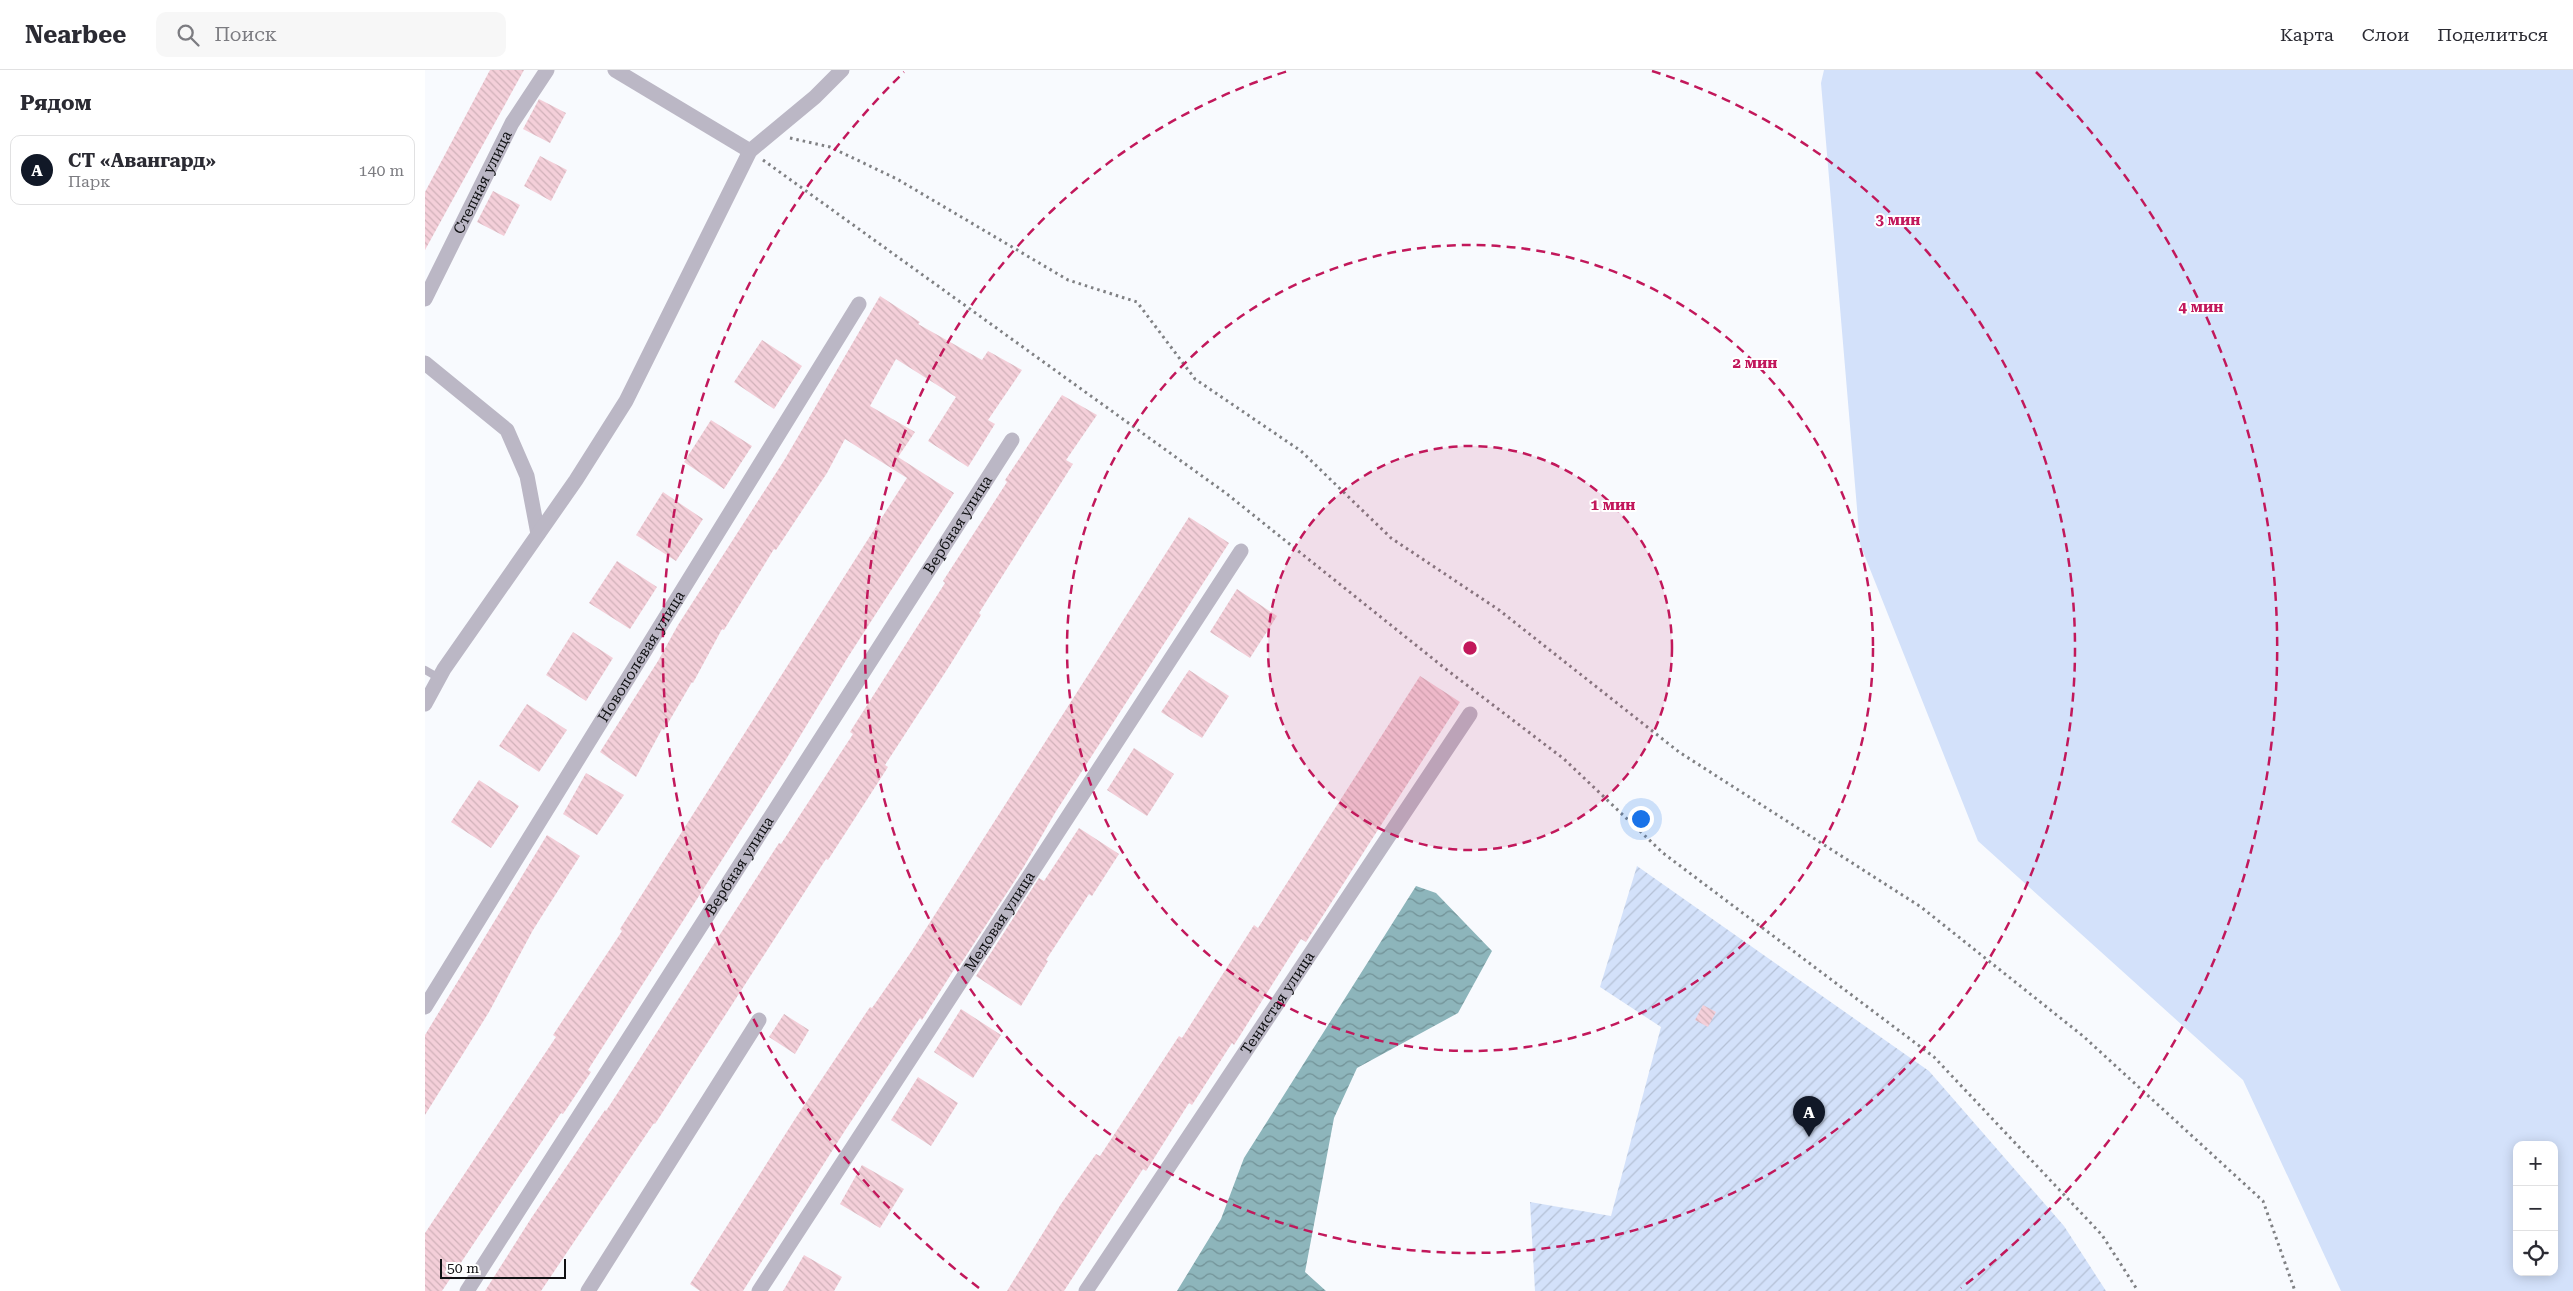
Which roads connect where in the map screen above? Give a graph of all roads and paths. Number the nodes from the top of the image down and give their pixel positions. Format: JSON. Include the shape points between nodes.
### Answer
{"nodes":[{"id":1,"x":547,"y":70,"type":"edge"},
{"id":2,"x":615,"y":70,"type":"edge"},
{"id":3,"x":841,"y":70,"type":"edge"},
{"id":4,"x":787,"y":137,"type":"dead end"},
{"id":5,"x":751,"y":151,"type":"junction"},
{"id":6,"x":425,"y":299,"type":"edge"},
{"id":7,"x":859,"y":304,"type":"dead end"},
{"id":8,"x":425,"y":364,"type":"edge"},
{"id":9,"x":1012,"y":440,"type":"dead end"},
{"id":10,"x":539,"y":534,"type":"junction"},
{"id":11,"x":1241,"y":551,"type":"dead end"},
{"id":12,"x":425,"y":670,"type":"edge"},
{"id":13,"x":439,"y":678,"type":"junction"},
{"id":14,"x":425,"y":704,"type":"edge"},
{"id":15,"x":1470,"y":714,"type":"dead end"},
{"id":16,"x":425,"y":1007,"type":"edge"},
{"id":17,"x":759,"y":1020,"type":"dead end"},
{"id":18,"x":467,"y":1291,"type":"edge"},
{"id":19,"x":588,"y":1291,"type":"edge"},
{"id":20,"x":759,"y":1291,"type":"edge"},
{"id":21,"x":1086,"y":1291,"type":"edge"},
{"id":22,"x":2295,"y":1291,"type":"edge"}],
"edges":[{"from":1,"to":6,"type":"street","name":"Степная улица","via":[[512,123]]},
{"from":2,"to":5,"type":"street"},
{"from":3,"to":5,"type":"street","via":[[815,97]]},
{"from":4,"to":22,"type":"path","via":[[830,147],[897,179],[1068,280],[1137,302],[1195,379],[1301,451],[1391,538],[1499,610],[1679,752],[1921,907],[2083,1036],[2263,1201]]},
{"from":5,"to":10,"type":"street","via":[[625,401]]},
{"from":7,"to":16,"type":"street","name":"Новополевая улица"},
{"from":8,"to":10,"type":"street","via":[[507,430],[527,476]]},
{"from":9,"to":18,"type":"street","name":"Вербная улица"},
{"from":10,"to":13,"type":"street"},
{"from":11,"to":20,"type":"street","name":"Медовая улица"},
{"from":12,"to":13,"type":"lane"},
{"from":13,"to":14,"type":"street"},
{"from":15,"to":21,"type":"street","name":"Тенистая улица"},
{"from":17,"to":19,"type":"street"}]}
